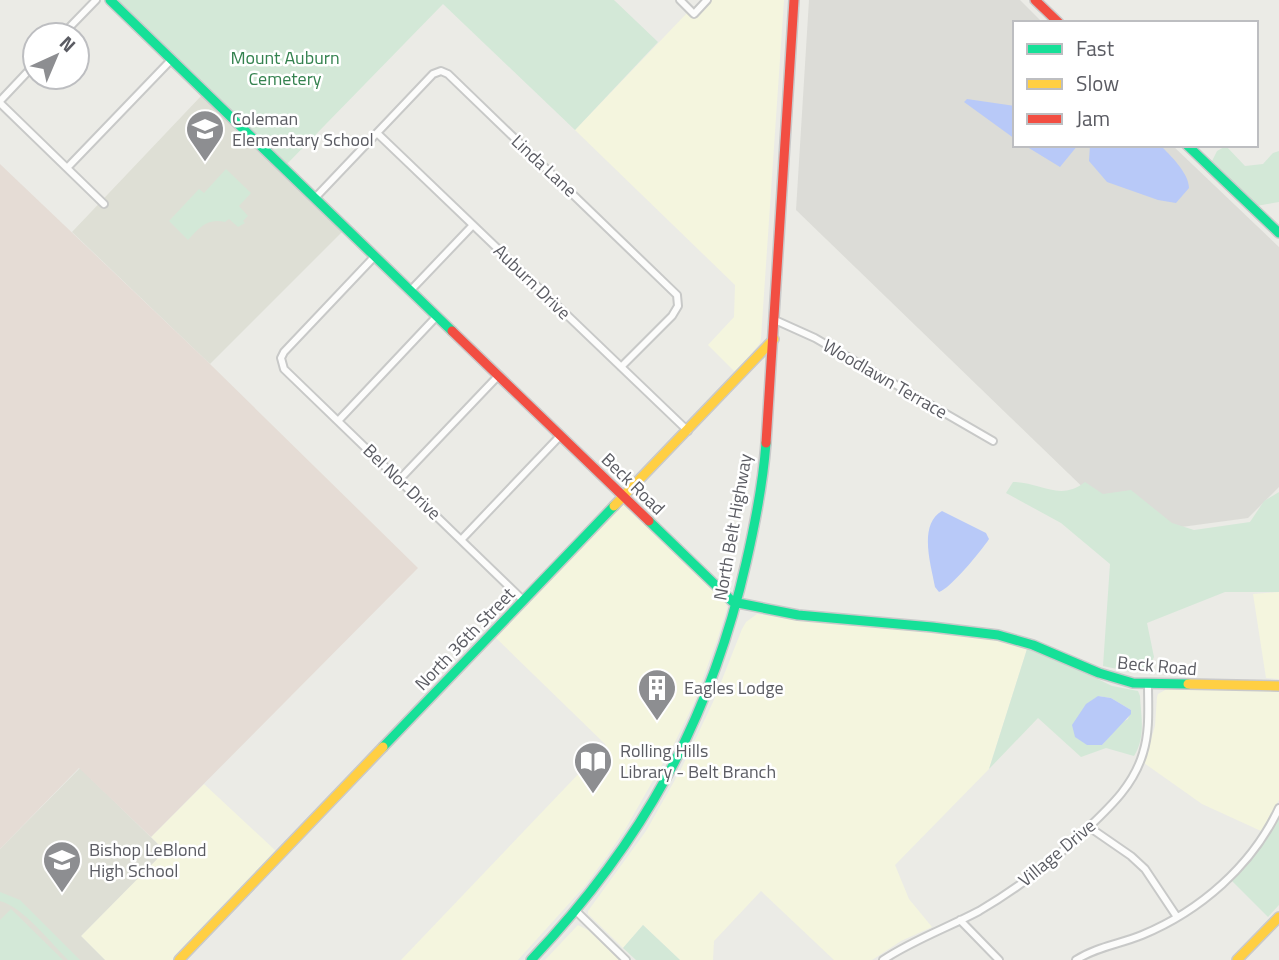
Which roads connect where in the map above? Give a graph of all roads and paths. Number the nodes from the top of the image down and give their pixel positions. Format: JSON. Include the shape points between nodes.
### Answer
{"nodes":[{"id":1,"x":96,"y":0,"type":"edge"},
{"id":2,"x":110,"y":0,"type":"edge"},
{"id":3,"x":680,"y":0,"type":"edge"},
{"id":4,"x":707,"y":0,"type":"edge"},
{"id":5,"x":794,"y":0,"type":"edge"},
{"id":6,"x":1035,"y":0,"type":"edge"},
{"id":7,"x":76,"y":21,"type":"edge"},
{"id":8,"x":1057,"y":21,"type":"edge"},
{"id":9,"x":171,"y":60,"type":"junction"},
{"id":10,"x":21,"y":79,"type":"edge"},
{"id":11,"x":0,"y":102,"type":"edge"},
{"id":12,"x":377,"y":133,"type":"junction"},
{"id":13,"x":1189,"y":147,"type":"edge"},
{"id":14,"x":67,"y":168,"type":"junction"},
{"id":15,"x":315,"y":198,"type":"junction"},
{"id":16,"x":104,"y":204,"type":"dead end"},
{"id":17,"x":473,"y":225,"type":"junction"},
{"id":18,"x":1279,"y":233,"type":"edge"},
{"id":19,"x":375,"y":256,"type":"junction"},
{"id":20,"x":410,"y":291,"type":"junction"},
{"id":21,"x":437,"y":316,"type":"junction"},
{"id":22,"x":775,"y":320,"type":"junction"},
{"id":23,"x":774,"y":340,"type":"junction"},
{"id":24,"x":621,"y":367,"type":"junction"},
{"id":25,"x":498,"y":376,"type":"junction"},
{"id":26,"x":338,"y":421,"type":"junction"},
{"id":27,"x":688,"y":431,"type":"junction"},
{"id":28,"x":560,"y":436,"type":"junction"},
{"id":29,"x":993,"y":441,"type":"dead end"},
{"id":30,"x":399,"y":480,"type":"junction"},
{"id":31,"x":623,"y":496,"type":"junction"},
{"id":32,"x":461,"y":540,"type":"junction"},
{"id":33,"x":524,"y":601,"type":"junction"},
{"id":34,"x":737,"y":603,"type":"junction"},
{"id":35,"x":1148,"y":684,"type":"junction"},
{"id":36,"x":1279,"y":686,"type":"edge"},
{"id":37,"x":1279,"y":808,"type":"edge"},
{"id":38,"x":1089,"y":827,"type":"junction"},
{"id":39,"x":576,"y":911,"type":"junction"},
{"id":40,"x":1279,"y":917,"type":"edge"},
{"id":41,"x":1177,"y":918,"type":"junction"},
{"id":42,"x":960,"y":920,"type":"junction"},
{"id":43,"x":887,"y":959,"type":"edge"},
{"id":44,"x":179,"y":960,"type":"edge"},
{"id":45,"x":531,"y":960,"type":"edge"},
{"id":46,"x":626,"y":960,"type":"edge"},
{"id":47,"x":999,"y":960,"type":"edge"},
{"id":48,"x":1076,"y":960,"type":"edge"},
{"id":49,"x":1237,"y":960,"type":"edge"}],
"edges":[{"from":1,"to":7,"type":"street"},
{"from":2,"to":9,"type":"street","name":"Beck Road"},
{"from":3,"to":4,"type":"street","via":[[694,13]]},
{"from":5,"to":22,"type":"street","name":"North Belt Highway"},
{"from":6,"to":8,"type":"street"},
{"from":9,"to":14,"type":"street"},
{"from":9,"to":15,"type":"street","name":"Beck Road"},
{"from":10,"to":11,"type":"street"},
{"from":11,"to":14,"type":"street"},
{"from":12,"to":15,"type":"street"},
{"from":12,"to":17,"type":"street","name":"Auburn Drive"},
{"from":12,"to":24,"type":"street","name":"Linda Lane","via":[[433,74],[448,74],[677,295],[678,306],[672,316]]},
{"from":13,"to":18,"type":"street"},
{"from":14,"to":16,"type":"street"},
{"from":15,"to":19,"type":"street","name":"Beck Road"},
{"from":17,"to":20,"type":"street"},
{"from":17,"to":24,"type":"street","name":"Auburn Drive"},
{"from":19,"to":20,"type":"street","name":"Beck Road"},
{"from":19,"to":26,"type":"street","name":"Bel Nor Drive","via":[[284,352],[281,363]]},
{"from":20,"to":21,"type":"street","name":"Beck Road"},
{"from":21,"to":25,"type":"street","name":"Beck Road"},
{"from":21,"to":26,"type":"street"},
{"from":22,"to":23,"type":"street","name":"North Belt Highway"},
{"from":22,"to":29,"type":"street","name":"Woodlawn Terrace"},
{"from":23,"to":27,"type":"street","name":"North 36th Street"},
{"from":23,"to":34,"type":"street","name":"North Belt Highway","via":[[760,489]]},
{"from":24,"to":27,"type":"street","name":"Auburn Drive"},
{"from":25,"to":28,"type":"street","name":"Beck Road"},
{"from":25,"to":30,"type":"street"},
{"from":26,"to":30,"type":"street","name":"Bel Nor Drive"},
{"from":27,"to":31,"type":"street","name":"North 36th Street"},
{"from":28,"to":31,"type":"street","name":"Beck Road"},
{"from":28,"to":32,"type":"street"},
{"from":30,"to":32,"type":"street","name":"Bel Nor Drive"},
{"from":31,"to":33,"type":"street","name":"North 36th Street"},
{"from":31,"to":34,"type":"street","name":"Beck Road"},
{"from":32,"to":33,"type":"street","name":"Bel Nor Drive"},
{"from":33,"to":44,"type":"street","name":"North 36th Street"},
{"from":34,"to":35,"type":"street","name":"Beck Road","via":[[803,616],[1001,635],[1039,646],[1110,678]]},
{"from":34,"to":39,"type":"street","name":"North Belt Highway","via":[[720,657],[680,751],[645,815]]},
{"from":35,"to":36,"type":"street","name":"Beck Road"},
{"from":35,"to":38,"type":"street","name":"Village Drive","via":[[1142,757],[1126,789]]},
{"from":37,"to":41,"type":"street","via":[[1239,867],[1219,888]]},
{"from":38,"to":41,"type":"street","via":[[1145,869]]},
{"from":38,"to":42,"type":"street","name":"Village Drive","via":[[1037,873]]},
{"from":39,"to":45,"type":"street","name":"North Belt Highway"},
{"from":39,"to":46,"type":"street"},
{"from":40,"to":49,"type":"street"},
{"from":41,"to":48,"type":"street"},
{"from":42,"to":43,"type":"street","name":"Village Drive"},
{"from":42,"to":47,"type":"street"}]}
